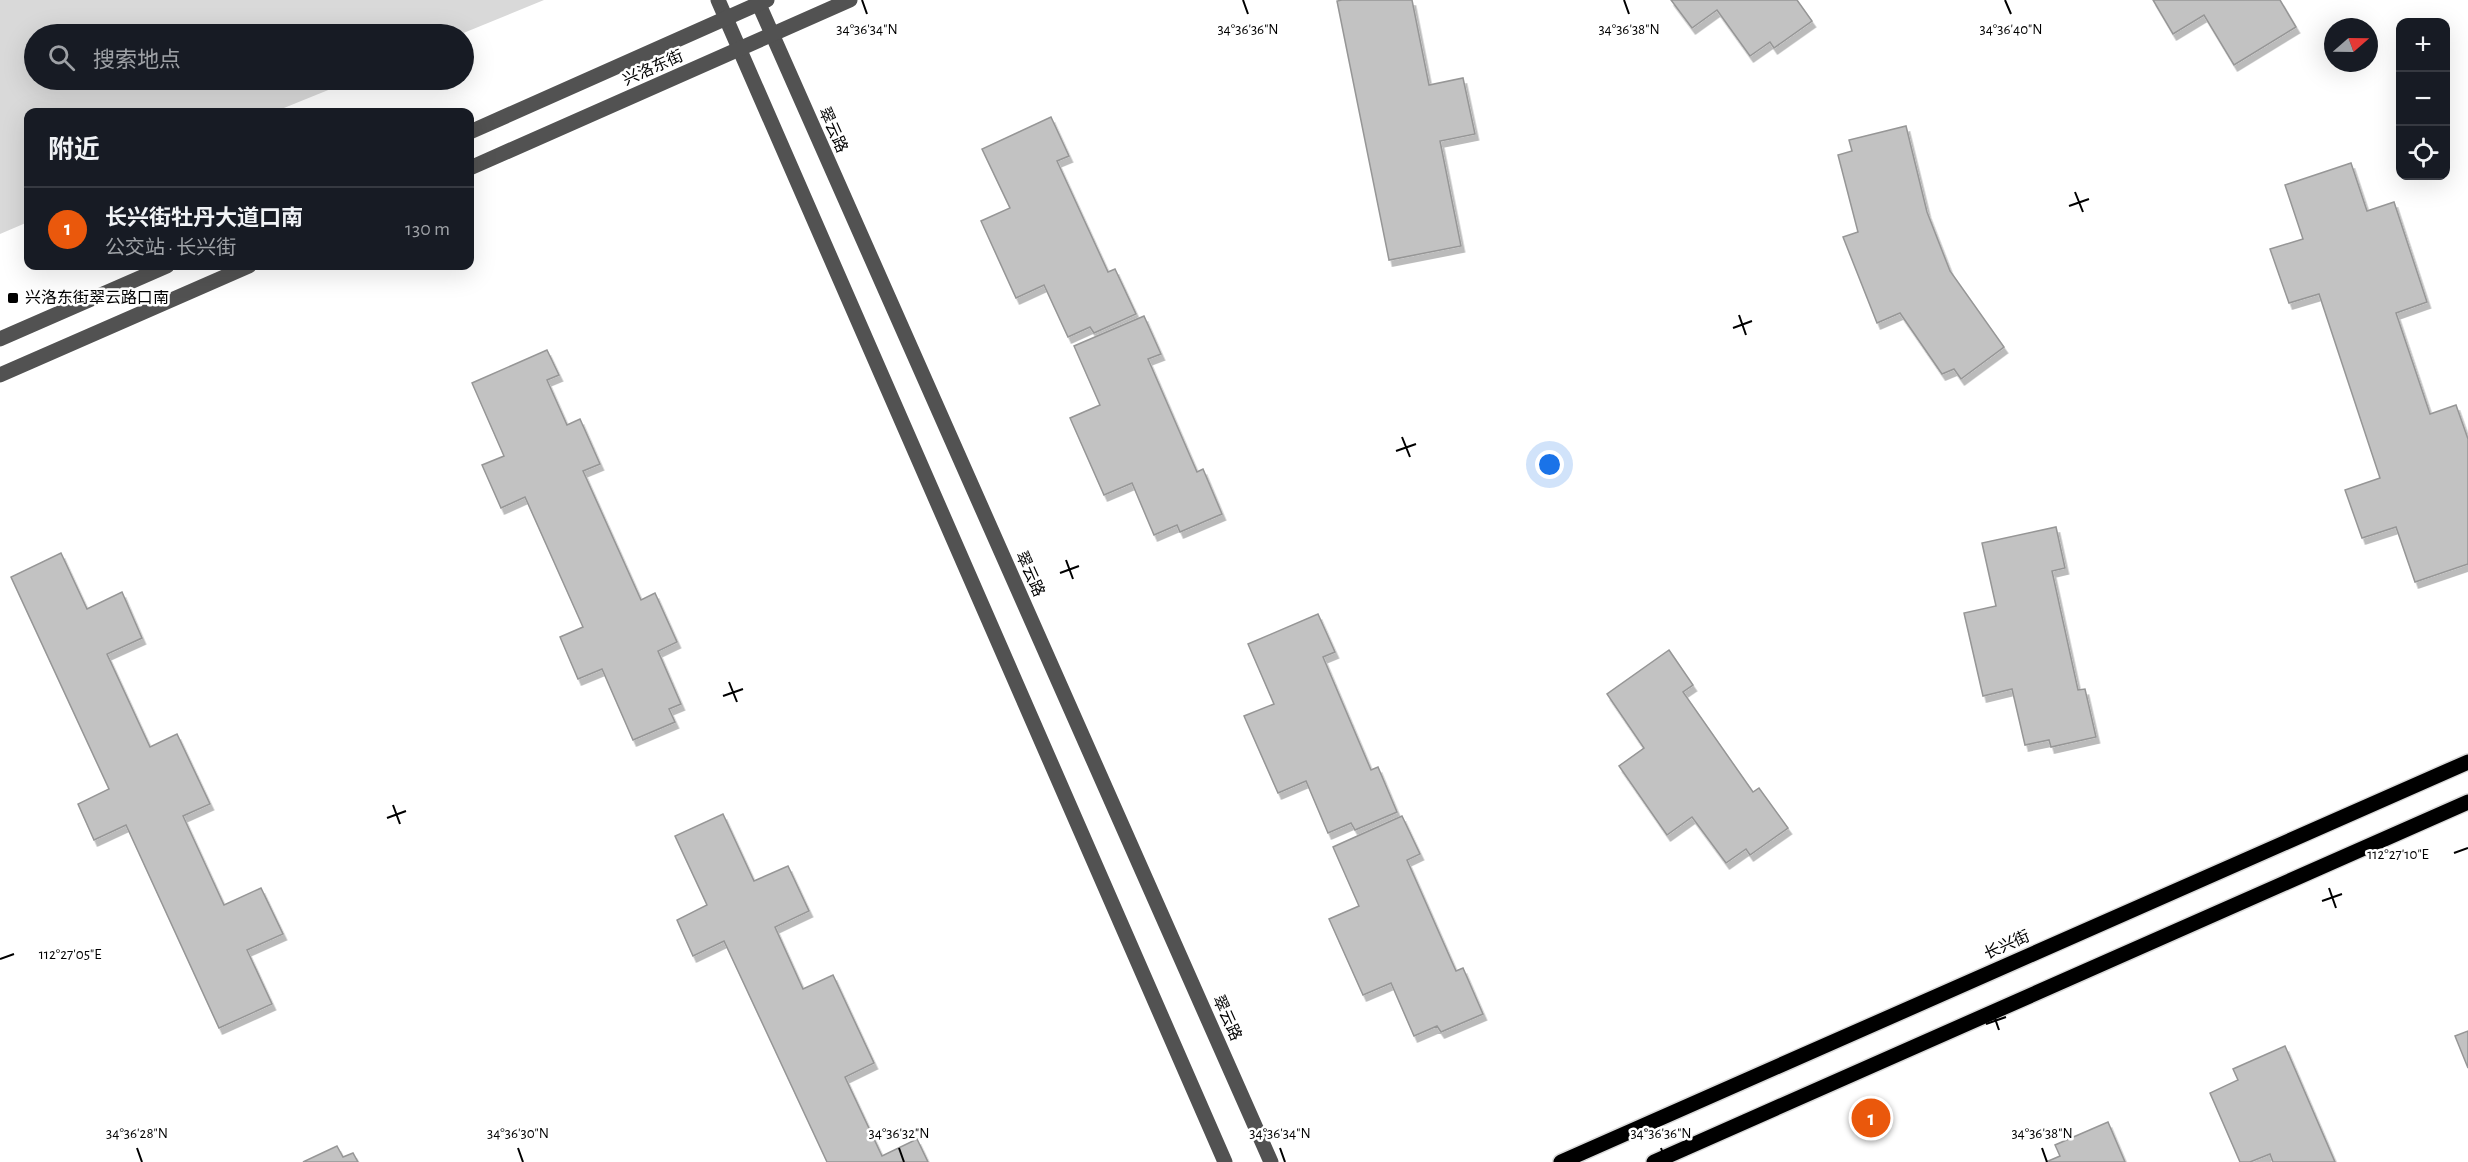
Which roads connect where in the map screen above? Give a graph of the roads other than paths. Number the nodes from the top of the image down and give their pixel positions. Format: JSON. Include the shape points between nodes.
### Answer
{"nodes":[{"id":1,"x":718,"y":0,"type":"edge"},
{"id":2,"x":850,"y":0,"type":"edge"},
{"id":3,"x":761,"y":1,"type":"edge"},
{"id":4,"x":726,"y":18,"type":"junction"},
{"id":5,"x":771,"y":35,"type":"junction"},
{"id":6,"x":740,"y":49,"type":"junction"},
{"id":7,"x":474,"y":130,"type":"edge"},
{"id":8,"x":474,"y":166,"type":"edge"},
{"id":9,"x":158,"y":270,"type":"edge"},
{"id":10,"x":240,"y":270,"type":"edge"},
{"id":11,"x":0,"y":339,"type":"edge"},
{"id":12,"x":0,"y":375,"type":"edge"},
{"id":13,"x":2468,"y":762,"type":"edge"},
{"id":14,"x":2468,"y":802,"type":"edge"},
{"id":15,"x":1225,"y":1162,"type":"edge"},
{"id":16,"x":1271,"y":1162,"type":"edge"},
{"id":17,"x":1561,"y":1162,"type":"edge"},
{"id":18,"x":1654,"y":1162,"type":"edge"}],
"edges":[{"from":1,"to":4,"type":"street"},
{"from":2,"to":5,"type":"street","name":"兴洛东街"},
{"from":3,"to":4,"type":"street","name":"兴洛东街"},
{"from":3,"to":5,"type":"street","name":"翠云路"},
{"from":4,"to":6,"type":"street"},
{"from":4,"to":7,"type":"street","name":"兴洛东街"},
{"from":5,"to":6,"type":"street","name":"兴洛东街"},
{"from":5,"to":16,"type":"street","name":"翠云路"},
{"from":6,"to":8,"type":"street","name":"兴洛东街"},
{"from":6,"to":15,"type":"street"},
{"from":9,"to":11,"type":"street"},
{"from":10,"to":12,"type":"street"},
{"from":13,"to":17,"type":"main road","name":"长兴街"},
{"from":14,"to":18,"type":"main road"}]}
